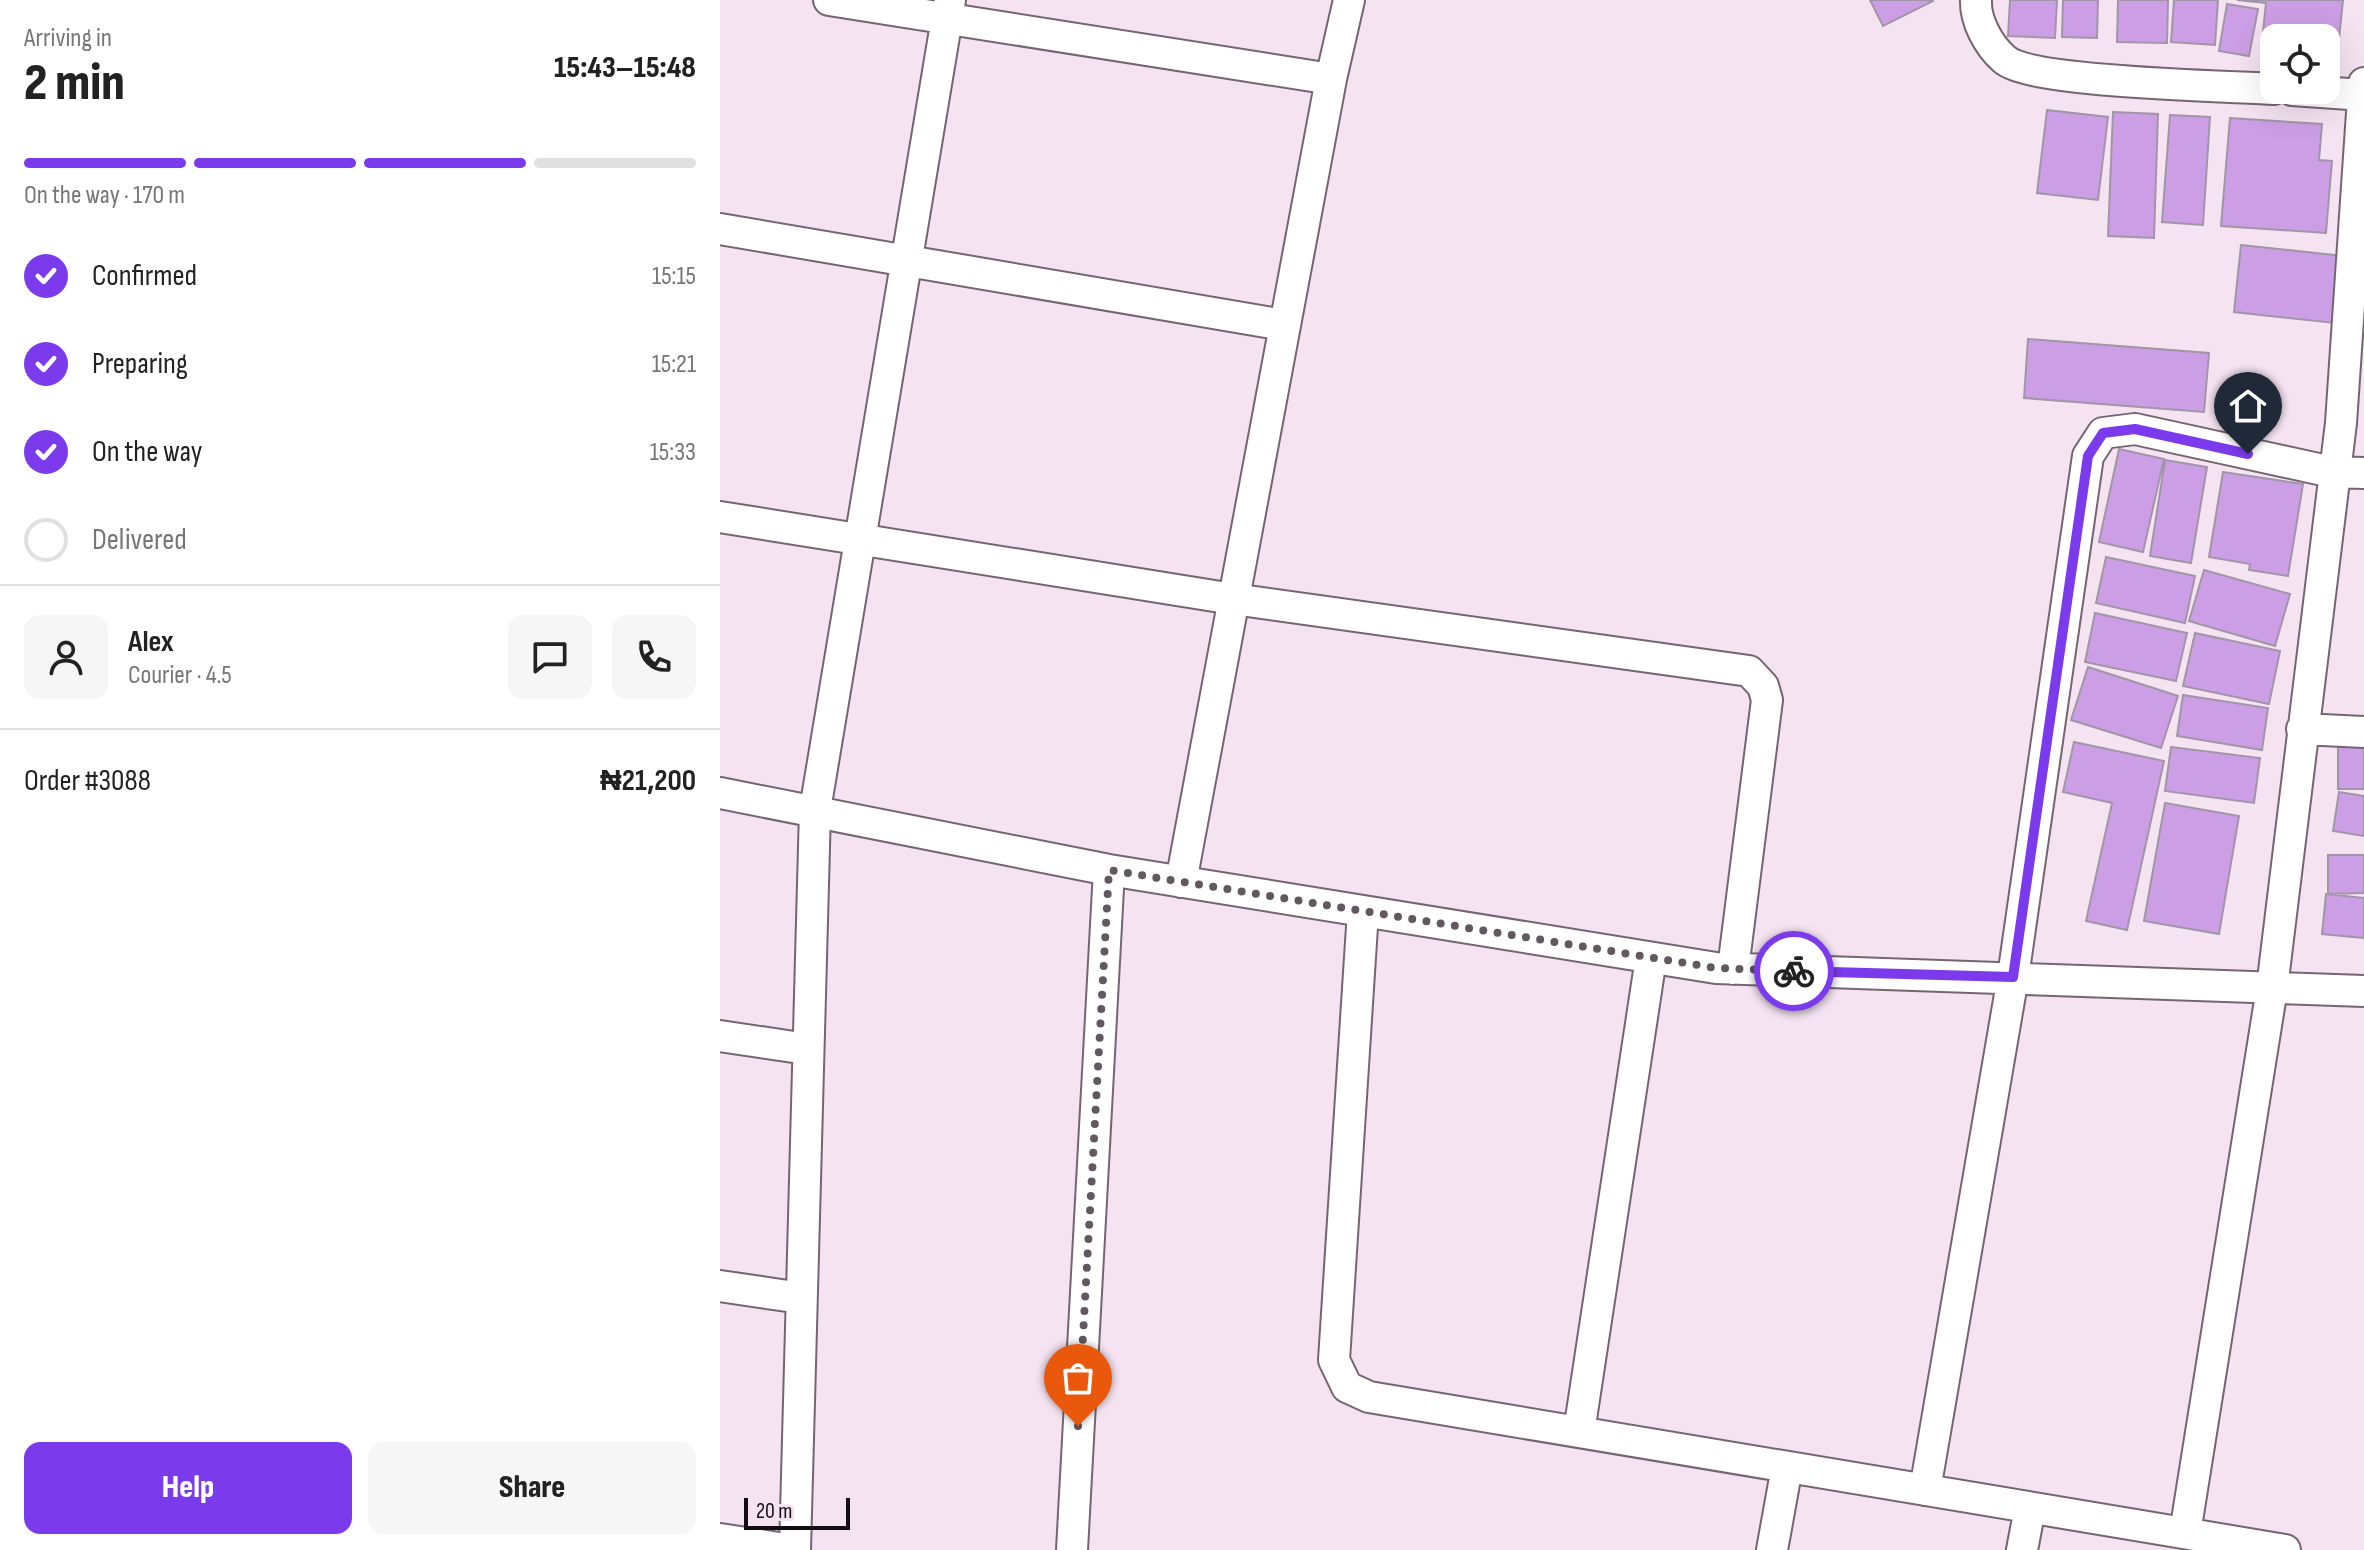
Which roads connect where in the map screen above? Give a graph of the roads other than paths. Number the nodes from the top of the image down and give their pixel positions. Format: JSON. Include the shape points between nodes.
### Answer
{"nodes":[{"id":1,"x":829,"y":0,"type":"edge"},
{"id":2,"x":1349,"y":0,"type":"edge"},
{"id":3,"x":1976,"y":0,"type":"edge"},
{"id":4,"x":948,"y":10,"type":"edge"},
{"id":5,"x":1331,"y":79,"type":"junction"},
{"id":6,"x":2364,"y":83,"type":"edge"},
{"id":7,"x":2260,"y":88,"type":"edge"},
{"id":8,"x":2340,"y":93,"type":"edge"},
{"id":9,"x":2364,"y":95,"type":"edge"},
{"id":10,"x":720,"y":229,"type":"edge"},
{"id":11,"x":906,"y":260,"type":"junction"},
{"id":12,"x":1284,"y":325,"type":"junction"},
{"id":13,"x":2355,"y":341,"type":"edge"},
{"id":14,"x":2332,"y":472,"type":"junction"},
{"id":15,"x":2364,"y":473,"type":"edge"},
{"id":16,"x":720,"y":517,"type":"edge"},
{"id":17,"x":859,"y":540,"type":"junction"},
{"id":18,"x":1233,"y":599,"type":"junction"},
{"id":19,"x":2302,"y":729,"type":"junction"},
{"id":20,"x":2364,"y":732,"type":"edge"},
{"id":21,"x":720,"y":793,"type":"edge"},
{"id":22,"x":815,"y":810,"type":"junction"},
{"id":23,"x":1109,"y":870,"type":"junction"},
{"id":24,"x":1181,"y":882,"type":"junction"},
{"id":25,"x":1363,"y":911,"type":"junction"},
{"id":26,"x":1651,"y":958,"type":"junction"},
{"id":27,"x":1733,"y":969,"type":"junction"},
{"id":28,"x":2013,"y":977,"type":"junction"},
{"id":29,"x":2272,"y":988,"type":"junction"},
{"id":30,"x":2364,"y":991,"type":"edge"},
{"id":31,"x":720,"y":1036,"type":"edge"},
{"id":32,"x":807,"y":1049,"type":"junction"},
{"id":33,"x":720,"y":1286,"type":"edge"},
{"id":34,"x":801,"y":1298,"type":"junction"},
{"id":35,"x":1579,"y":1432,"type":"junction"},
{"id":36,"x":1787,"y":1467,"type":"junction"},
{"id":37,"x":1925,"y":1490,"type":"junction"},
{"id":38,"x":2030,"y":1508,"type":"junction"},
{"id":39,"x":2185,"y":1533,"type":"junction"},
{"id":40,"x":720,"y":1539,"type":"edge"},
{"id":41,"x":793,"y":1550,"type":"edge"},
{"id":42,"x":1072,"y":1550,"type":"edge"},
{"id":43,"x":1772,"y":1550,"type":"edge"},
{"id":44,"x":2022,"y":1550,"type":"edge"},
{"id":45,"x":2282,"y":1550,"type":"edge"}],
"edges":[{"from":1,"to":4,"type":"street"},
{"from":2,"to":5,"type":"street"},
{"from":3,"to":7,"type":"street","via":[[1975,18],[2005,61],[2044,73]]},
{"from":4,"to":5,"type":"street"},
{"from":4,"to":11,"type":"street"},
{"from":5,"to":12,"type":"street"},
{"from":6,"to":9,"type":"street"},
{"from":8,"to":9,"type":"street"},
{"from":9,"to":13,"type":"street"},
{"from":10,"to":11,"type":"street"},
{"from":11,"to":12,"type":"street"},
{"from":11,"to":17,"type":"street"},
{"from":12,"to":18,"type":"street"},
{"from":13,"to":14,"type":"street"},
{"from":14,"to":15,"type":"street"},
{"from":14,"to":19,"type":"street"},
{"from":14,"to":28,"type":"street","via":[[2135,429],[2103,433],[2088,456]]},
{"from":16,"to":17,"type":"street"},
{"from":17,"to":18,"type":"street"},
{"from":17,"to":22,"type":"street"},
{"from":18,"to":24,"type":"street"},
{"from":18,"to":27,"type":"street","via":[[1749,671],[1767,700]]},
{"from":19,"to":20,"type":"street"},
{"from":19,"to":29,"type":"street"},
{"from":21,"to":22,"type":"street"},
{"from":22,"to":23,"type":"street"},
{"from":22,"to":32,"type":"street"},
{"from":23,"to":24,"type":"street"},
{"from":23,"to":42,"type":"street"},
{"from":24,"to":25,"type":"street"},
{"from":25,"to":26,"type":"street"},
{"from":25,"to":35,"type":"street","via":[[1334,1360],[1347,1387],[1369,1397]]},
{"from":26,"to":27,"type":"street"},
{"from":26,"to":35,"type":"street"},
{"from":27,"to":28,"type":"street"},
{"from":28,"to":29,"type":"street"},
{"from":28,"to":37,"type":"street"},
{"from":29,"to":30,"type":"street"},
{"from":29,"to":39,"type":"street"},
{"from":31,"to":32,"type":"street"},
{"from":32,"to":34,"type":"street"},
{"from":33,"to":34,"type":"street"},
{"from":34,"to":41,"type":"street"},
{"from":35,"to":36,"type":"street"},
{"from":36,"to":37,"type":"street"},
{"from":36,"to":43,"type":"street"},
{"from":37,"to":38,"type":"street"},
{"from":38,"to":39,"type":"street"},
{"from":38,"to":44,"type":"street"},
{"from":39,"to":45,"type":"street"},
{"from":40,"to":41,"type":"street"}]}
